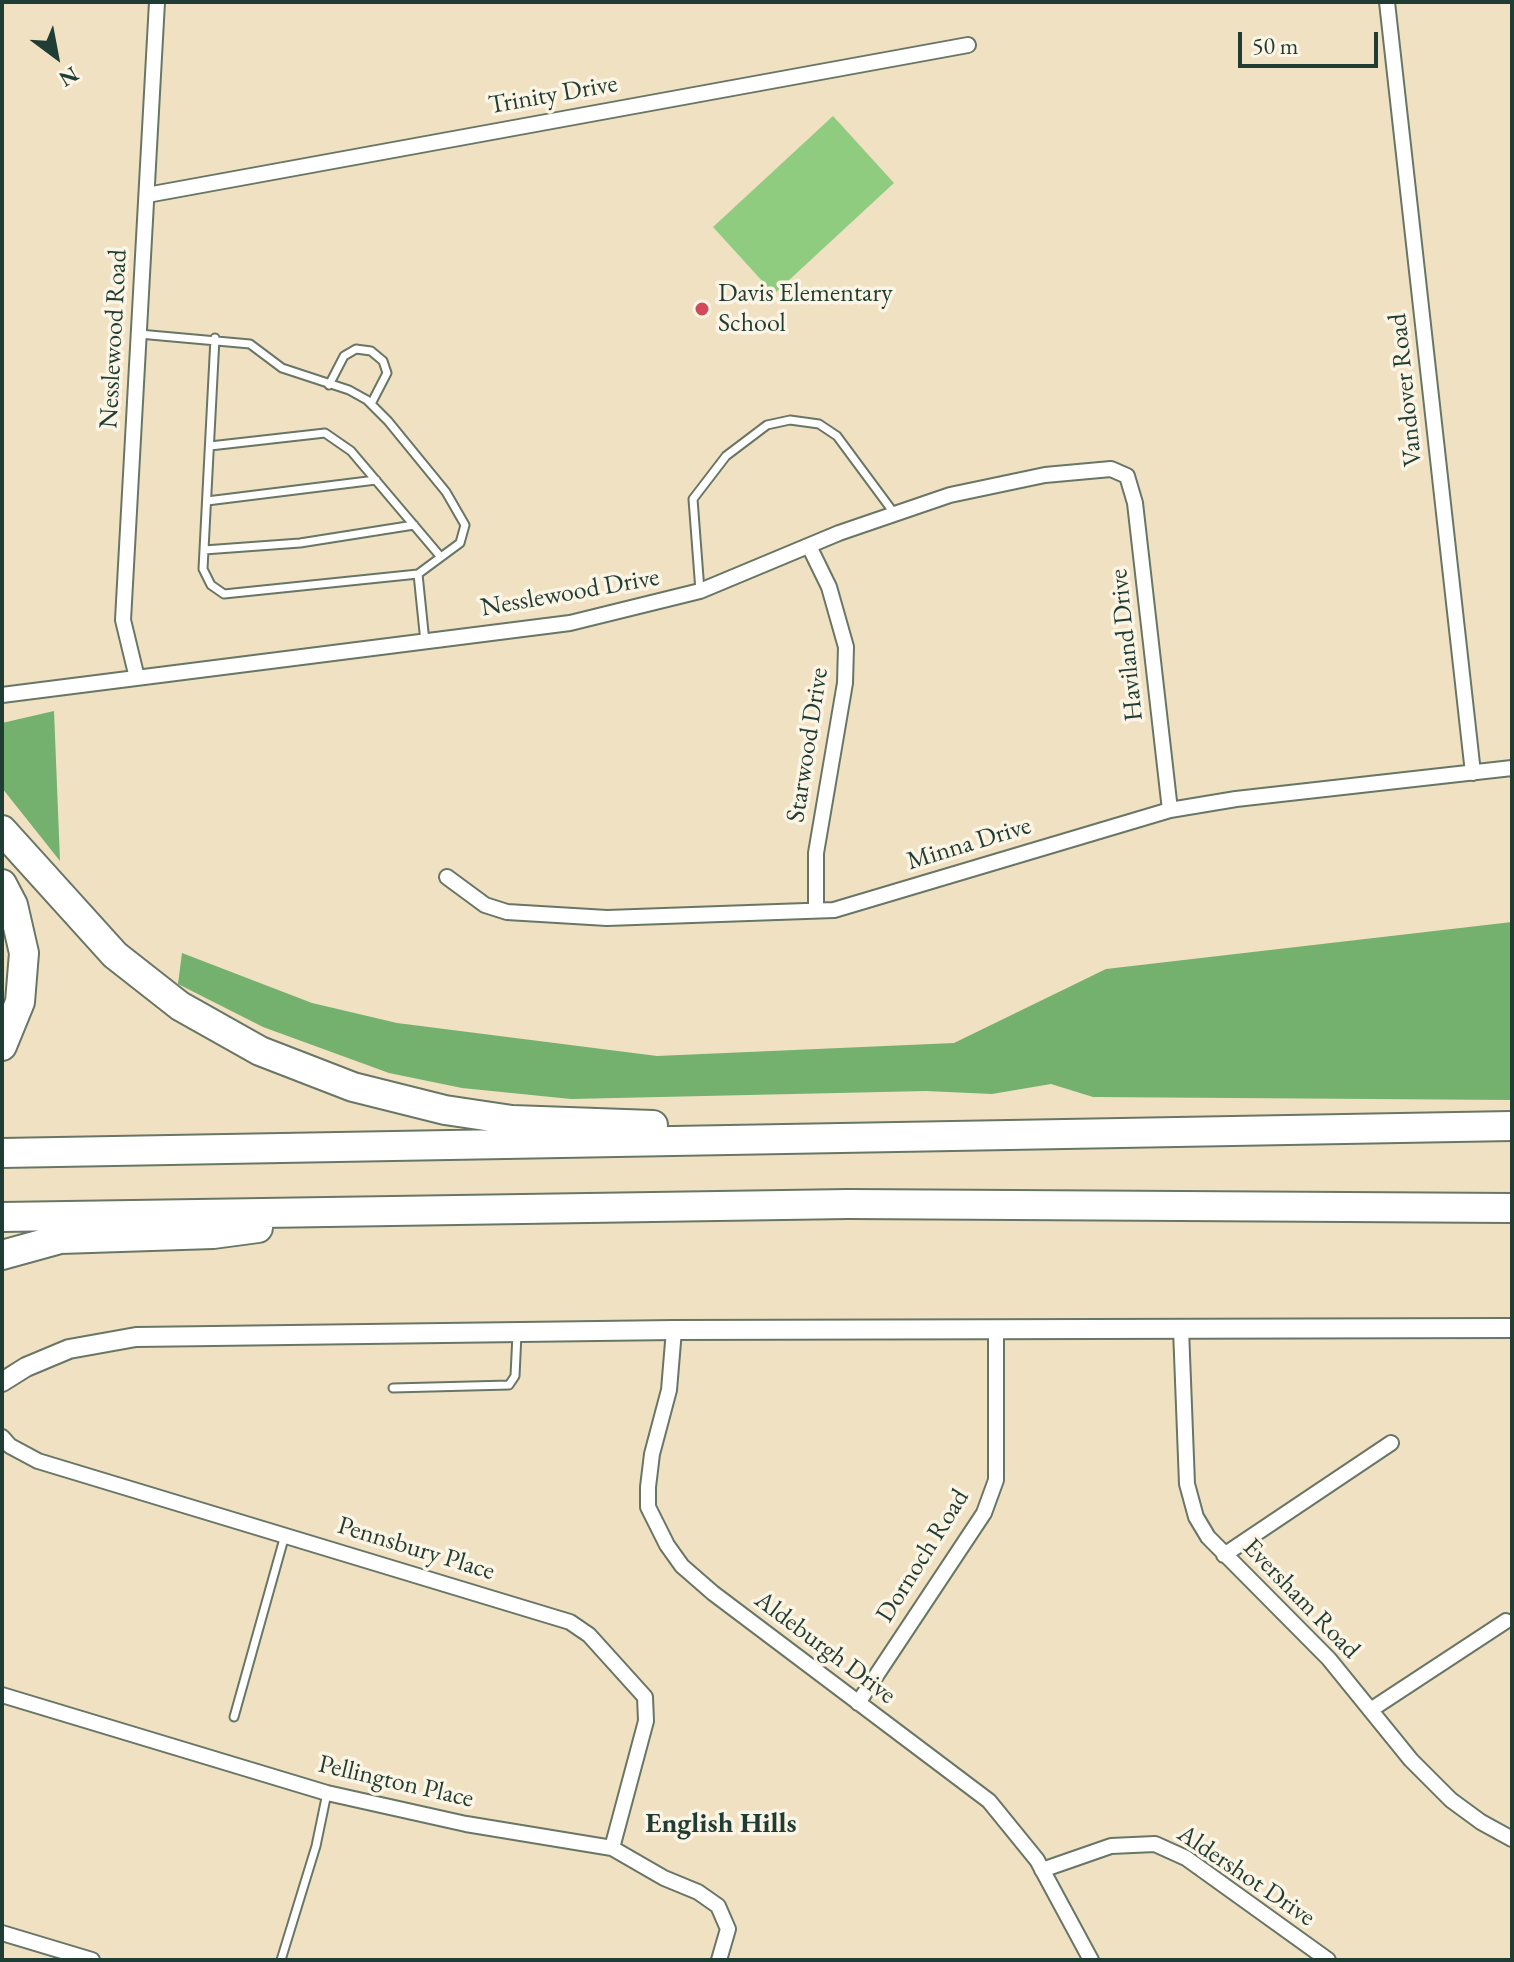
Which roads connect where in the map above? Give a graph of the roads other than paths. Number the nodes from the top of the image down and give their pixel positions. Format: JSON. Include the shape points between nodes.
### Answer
{"nodes":[{"id":1,"x":157,"y":2,"type":"edge"},
{"id":2,"x":1387,"y":2,"type":"edge"},
{"id":3,"x":968,"y":45,"type":"dead end"},
{"id":4,"x":147,"y":195,"type":"junction"},
{"id":5,"x":139,"y":334,"type":"junction"},
{"id":6,"x":215,"y":338,"type":"junction"},
{"id":7,"x":329,"y":385,"type":"junction"},
{"id":8,"x":371,"y":404,"type":"junction"},
{"id":9,"x":210,"y":446,"type":"junction"},
{"id":10,"x":1127,"y":476,"type":"joint"},
{"id":11,"x":376,"y":480,"type":"junction"},
{"id":12,"x":207,"y":501,"type":"junction"},
{"id":13,"x":894,"y":513,"type":"junction"},
{"id":14,"x":414,"y":525,"type":"junction"},
{"id":15,"x":809,"y":546,"type":"junction"},
{"id":16,"x":204,"y":550,"type":"junction"},
{"id":17,"x":440,"y":556,"type":"junction"},
{"id":18,"x":418,"y":574,"type":"junction"},
{"id":19,"x":700,"y":591,"type":"junction"},
{"id":20,"x":425,"y":642,"type":"junction"},
{"id":21,"x":137,"y":678,"type":"junction"},
{"id":22,"x":2,"y":695,"type":"edge"},
{"id":23,"x":1512,"y":768,"type":"edge"},
{"id":24,"x":1473,"y":773,"type":"junction"},
{"id":25,"x":1170,"y":810,"type":"junction"},
{"id":26,"x":2,"y":830,"type":"edge"},
{"id":27,"x":447,"y":877,"type":"dead end"},
{"id":28,"x":2,"y":884,"type":"edge"},
{"id":29,"x":816,"y":910,"type":"junction"},
{"id":30,"x":2,"y":1046,"type":"edge"},
{"id":31,"x":1512,"y":1126,"type":"edge"},
{"id":32,"x":785,"y":1138,"type":"junction"},
{"id":33,"x":2,"y":1153,"type":"edge"},
{"id":34,"x":1512,"y":1208,"type":"edge"},
{"id":35,"x":377,"y":1211,"type":"junction"},
{"id":36,"x":2,"y":1217,"type":"edge"},
{"id":37,"x":2,"y":1255,"type":"edge"},
{"id":38,"x":1512,"y":1328,"type":"edge"},
{"id":39,"x":996,"y":1329,"type":"junction"},
{"id":40,"x":1181,"y":1329,"type":"junction"},
{"id":41,"x":674,"y":1330,"type":"junction"},
{"id":42,"x":517,"y":1331,"type":"junction"},
{"id":43,"x":2,"y":1382,"type":"edge"},
{"id":44,"x":393,"y":1388,"type":"dead end"},
{"id":45,"x":2,"y":1437,"type":"edge"},
{"id":46,"x":1391,"y":1443,"type":"dead end"},
{"id":47,"x":285,"y":1535,"type":"junction"},
{"id":48,"x":1224,"y":1555,"type":"junction"},
{"id":49,"x":1506,"y":1621,"type":"dead end"},
{"id":50,"x":2,"y":1695,"type":"edge"},
{"id":51,"x":858,"y":1703,"type":"junction"},
{"id":52,"x":1372,"y":1709,"type":"junction"},
{"id":53,"x":234,"y":1717,"type":"dead end"},
{"id":54,"x":327,"y":1793,"type":"junction"},
{"id":55,"x":1512,"y":1839,"type":"edge"},
{"id":56,"x":612,"y":1848,"type":"junction"},
{"id":57,"x":1042,"y":1870,"type":"junction"},
{"id":58,"x":2,"y":1933,"type":"edge"},
{"id":59,"x":92,"y":1960,"type":"edge"},
{"id":60,"x":281,"y":1960,"type":"edge"},
{"id":61,"x":719,"y":1960,"type":"edge"},
{"id":62,"x":1091,"y":1960,"type":"edge"},
{"id":63,"x":1328,"y":1960,"type":"edge"}],
"edges":[{"from":1,"to":4,"type":"street","name":"Nesslewood Road"},
{"from":2,"to":24,"type":"street","name":"Vandover Road"},
{"from":3,"to":4,"type":"street","name":"Trinity Drive"},
{"from":4,"to":5,"type":"street","name":"Nesslewood Road"},
{"from":5,"to":6,"type":"lane"},
{"from":5,"to":21,"type":"street","name":"Nesslewood Road","via":[[123,620]]},
{"from":6,"to":7,"type":"lane","via":[[250,344],[282,368]]},
{"from":6,"to":9,"type":"lane"},
{"from":7,"to":8,"type":"lane"},
{"from":7,"to":8,"type":"lane","via":[[344,356],[356,349],[371,351],[387,373]]},
{"from":8,"to":17,"type":"lane","via":[[446,492],[465,525],[464,537]]},
{"from":9,"to":11,"type":"lane","via":[[325,433],[351,451]]},
{"from":9,"to":12,"type":"lane"},
{"from":10,"to":13,"type":"street","name":"Nesslewood Drive","via":[[1111,469],[1045,475]]},
{"from":10,"to":25,"type":"street","name":"Haviland Drive","via":[[1135,503]]},
{"from":11,"to":12,"type":"lane"},
{"from":11,"to":14,"type":"lane"},
{"from":12,"to":16,"type":"lane"},
{"from":13,"to":15,"type":"street","name":"Nesslewood Drive"},
{"from":13,"to":19,"type":"lane","via":[[837,436],[819,424],[790,420],[767,425],[726,456],[693,499]]},
{"from":14,"to":16,"type":"lane","via":[[300,543]]},
{"from":14,"to":17,"type":"lane"},
{"from":15,"to":19,"type":"street","name":"Nesslewood Drive"},
{"from":15,"to":29,"type":"street","name":"Starwood Drive","via":[[829,587],[846,647],[845,683],[816,853]]},
{"from":16,"to":18,"type":"lane","via":[[203,569],[211,585],[224,594]]},
{"from":17,"to":18,"type":"lane"},
{"from":18,"to":20,"type":"lane"},
{"from":19,"to":20,"type":"street","name":"Nesslewood Drive","via":[[570,623]]},
{"from":20,"to":21,"type":"street","name":"Nesslewood Drive"},
{"from":21,"to":22,"type":"street","name":"Nesslewood Drive"},
{"from":23,"to":24,"type":"street","name":"Minna Drive"},
{"from":24,"to":25,"type":"street","name":"Minna Drive"},
{"from":25,"to":29,"type":"street","name":"Minna Drive","via":[[862,903]]},
{"from":26,"to":32,"type":"highway","via":[[92,933],[148,983],[233,1038],[314,1073],[406,1102],[480,1116],[610,1121]]},
{"from":27,"to":29,"type":"street","name":"Minna Drive","via":[[485,905],[507,912],[607,918]]},
{"from":28,"to":30,"type":"highway","via":[[13,905],[24,953],[20,1002]]},
{"from":31,"to":32,"type":"highway"},
{"from":32,"to":33,"type":"highway"},
{"from":34,"to":35,"type":"highway","via":[[848,1204]]},
{"from":35,"to":36,"type":"highway"},
{"from":35,"to":37,"type":"highway","via":[[213,1234],[60,1239]]},
{"from":38,"to":40,"type":"street"},
{"from":39,"to":40,"type":"street"},
{"from":39,"to":41,"type":"street"},
{"from":39,"to":51,"type":"street","name":"Dornoch Road","via":[[996,1480],[984,1513]]},
{"from":40,"to":48,"type":"street","name":"Eversham Road","via":[[1187,1484],[1196,1517]]},
{"from":41,"to":42,"type":"street"},
{"from":41,"to":51,"type":"street","name":"Aldeburgh Drive","via":[[669,1390],[649,1476],[648,1507],[655,1526],[682,1566]]},
{"from":42,"to":43,"type":"street","via":[[136,1337],[69,1349]]},
{"from":42,"to":44,"type":"lane","via":[[515,1376],[509,1385]]},
{"from":45,"to":47,"type":"street","name":"Pennsbury Place","via":[[38,1461]]},
{"from":46,"to":48,"type":"street"},
{"from":47,"to":53,"type":"lane"},
{"from":47,"to":56,"type":"street","name":"Pennsbury Place","via":[[557,1616],[589,1635],[645,1697],[646,1721]]},
{"from":48,"to":52,"type":"street","name":"Eversham Road"},
{"from":49,"to":52,"type":"street"},
{"from":50,"to":54,"type":"street","name":"Pellington Place"},
{"from":51,"to":57,"type":"street","name":"Aldeburgh Drive","via":[[989,1801]]},
{"from":52,"to":55,"type":"street","name":"Eversham Road","via":[[1451,1800]]},
{"from":54,"to":56,"type":"street","name":"Pellington Place","via":[[466,1824]]},
{"from":54,"to":60,"type":"lane"},
{"from":56,"to":61,"type":"street","name":"Pellington Place","via":[[718,1906],[728,1929]]},
{"from":57,"to":62,"type":"street","name":"Aldeburgh Drive"},
{"from":57,"to":63,"type":"street","name":"Aldershot Drive","via":[[1111,1846],[1155,1844],[1186,1858]]},
{"from":58,"to":59,"type":"street"}]}
